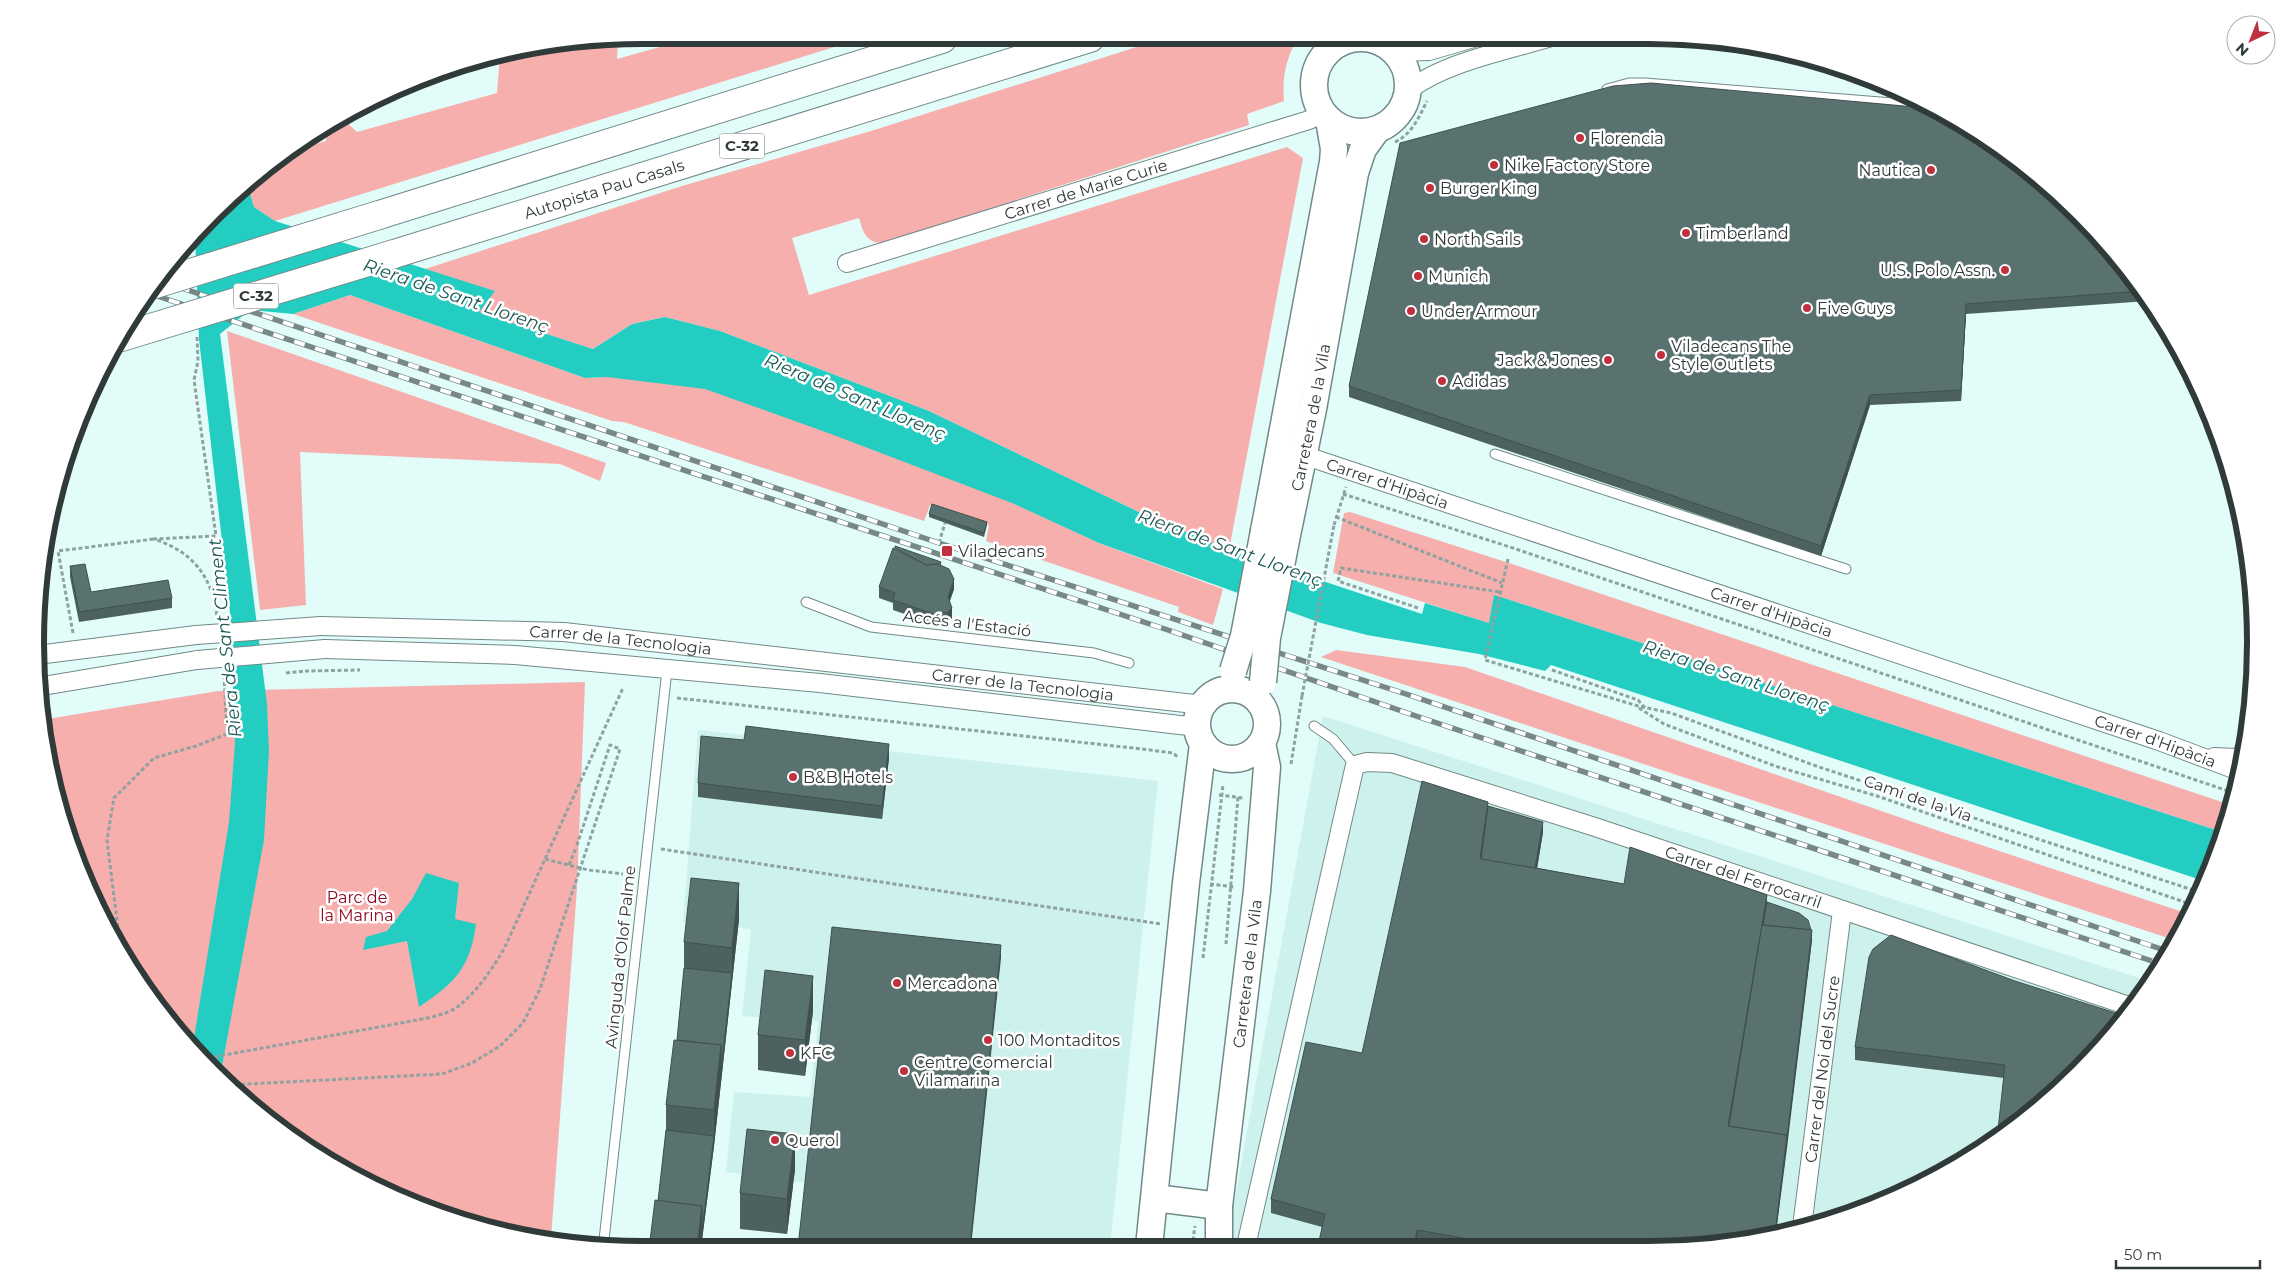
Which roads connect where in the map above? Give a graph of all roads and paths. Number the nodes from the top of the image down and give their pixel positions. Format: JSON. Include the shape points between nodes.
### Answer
{"nodes":[{"id":1,"x":926,"y":44,"type":"edge"},
{"id":2,"x":1071,"y":44,"type":"edge"},
{"id":3,"x":1338,"y":44,"type":"edge"},
{"id":4,"x":1383,"y":44,"type":"edge"},
{"id":5,"x":1453,"y":44,"type":"edge"},
{"id":6,"x":1530,"y":44,"type":"edge"},
{"id":7,"x":1396,"y":52,"type":"junction"},
{"id":8,"x":1602,"y":90,"type":"edge"},
{"id":9,"x":1418,"y":95,"type":"junction"},
{"id":10,"x":1912,"y":105,"type":"edge"},
{"id":11,"x":1326,"y":117,"type":"junction"},
{"id":12,"x":1383,"y":138,"type":"junction"},
{"id":13,"x":847,"y":262,"type":"dead end"},
{"id":14,"x":165,"y":281,"type":"edge"},
{"id":15,"x":196,"y":330,"type":"dead end"},
{"id":16,"x":129,"y":335,"type":"edge"},
{"id":17,"x":1495,"y":454,"type":"dead end"},
{"id":18,"x":1302,"y":455,"type":"junction"},
{"id":19,"x":1352,"y":472,"type":"junction"},
{"id":20,"x":1343,"y":494,"type":"junction"},
{"id":21,"x":1336,"y":517,"type":"junction"},
{"id":22,"x":944,"y":523,"type":"edge"},
{"id":23,"x":1275,"y":533,"type":"junction"},
{"id":24,"x":154,"y":539,"type":"junction"},
{"id":25,"x":939,"y":543,"type":"dead end"},
{"id":26,"x":1508,"y":559,"type":"dead end"},
{"id":27,"x":1846,"y":569,"type":"dead end"},
{"id":28,"x":1502,"y":583,"type":"junction"},
{"id":29,"x":1500,"y":592,"type":"junction"},
{"id":30,"x":806,"y":602,"type":"dead end"},
{"id":31,"x":1418,"y":608,"type":"dead end"},
{"id":32,"x":217,"y":620,"type":"dead end"},
{"id":33,"x":74,"y":637,"type":"dead end"},
{"id":34,"x":44,"y":654,"type":"edge"},
{"id":35,"x":1129,"y":663,"type":"dead end"},
{"id":36,"x":223,"y":668,"type":"dead end"},
{"id":37,"x":363,"y":670,"type":"dead end"},
{"id":38,"x":667,"y":670,"type":"junction"},
{"id":39,"x":1552,"y":670,"type":"dead end"},
{"id":40,"x":304,"y":672,"type":"dead end"},
{"id":41,"x":1229,"y":681,"type":"junction"},
{"id":42,"x":45,"y":686,"type":"edge"},
{"id":43,"x":623,"y":688,"type":"dead end"},
{"id":44,"x":665,"y":696,"type":"junction"},
{"id":45,"x":1638,"y":706,"type":"junction"},
{"id":46,"x":1645,"y":708,"type":"junction"},
{"id":47,"x":1264,"y":709,"type":"junction"},
{"id":48,"x":1201,"y":725,"type":"junction"},
{"id":49,"x":1314,"y":726,"type":"dead end"},
{"id":50,"x":1262,"y":743,"type":"junction"},
{"id":51,"x":2189,"y":752,"type":"junction"},
{"id":52,"x":2236,"y":758,"type":"edge"},
{"id":53,"x":1182,"y":762,"type":"dead end"},
{"id":54,"x":1355,"y":765,"type":"junction"},
{"id":55,"x":1290,"y":766,"type":"dead end"},
{"id":56,"x":2234,"y":769,"type":"edge"},
{"id":57,"x":2228,"y":791,"type":"edge"},
{"id":58,"x":647,"y":847,"type":"junction"},
{"id":59,"x":545,"y":859,"type":"junction"},
{"id":60,"x":569,"y":865,"type":"junction"},
{"id":61,"x":623,"y":874,"type":"dead end"},
{"id":62,"x":1205,"y":883,"type":"dead end"},
{"id":63,"x":1239,"y":888,"type":"dead end"},
{"id":64,"x":2194,"y":890,"type":"edge"},
{"id":65,"x":2188,"y":903,"type":"edge"},
{"id":66,"x":1842,"y":911,"type":"junction"},
{"id":67,"x":1182,"y":927,"type":"junction"},
{"id":68,"x":118,"y":932,"type":"edge"},
{"id":69,"x":2125,"y":1005,"type":"edge"},
{"id":70,"x":211,"y":1057,"type":"edge"},
{"id":71,"x":239,"y":1084,"type":"edge"},
{"id":72,"x":1155,"y":1198,"type":"junction"},
{"id":73,"x":1219,"y":1206,"type":"junction"},
{"id":74,"x":1803,"y":1221,"type":"edge"},
{"id":75,"x":604,"y":1240,"type":"edge"},
{"id":76,"x":1150,"y":1241,"type":"edge"},
{"id":77,"x":1219,"y":1241,"type":"edge"},
{"id":78,"x":1247,"y":1241,"type":"edge"}],
"edges":[{"from":1,"to":14,"type":"highway","number":"C-32","bridge":true},
{"from":2,"to":16,"type":"highway","name":"Autopista Pau Casals","number":"C-32","bridge":true},
{"from":3,"to":11,"type":"street","via":[[1320,62],[1314,79],[1314,91]]},
{"from":4,"to":7,"type":"street"},
{"from":5,"to":7,"type":"street","via":[[1429,51]]},
{"from":6,"to":9,"type":"street","via":[[1423,80]]},
{"from":7,"to":9,"type":"street"},
{"from":8,"to":10,"type":"lane","via":[[1629,83],[1645,83]]},
{"from":9,"to":12,"type":"street","via":[[1386,126]]},
{"from":9,"to":12,"type":"path","via":[[1417,123],[1400,140]]},
{"from":11,"to":12,"type":"street","via":[[1337,126]]},
{"from":11,"to":13,"type":"street","name":"Carrer de Marie Curie"},
{"from":11,"to":23,"type":"street","name":"Carretera de la Vila","via":[[1334,149],[1333,162]]},
{"from":12,"to":18,"type":"street","name":"Carretera de la Vila","via":[[1362,149],[1355,173]]},
{"from":15,"to":24,"type":"path","via":[[198,361],[194,380],[216,536]]},
{"from":17,"to":27,"type":"lane"},
{"from":18,"to":19,"type":"street","name":"Carrer d'Hipàcia"},
{"from":18,"to":23,"type":"street","name":"Carretera de la Vila"},
{"from":19,"to":20,"type":"path"},
{"from":19,"to":51,"type":"street","name":"Carrer d'Hipàcia"},
{"from":20,"to":21,"type":"path"},
{"from":20,"to":57,"type":"path","via":[[1556,562]]},
{"from":21,"to":28,"type":"path"},
{"from":21,"to":55,"type":"path","bridge":true},
{"from":22,"to":25,"type":"path"},
{"from":23,"to":41,"type":"street","name":"Carretera de la Vila","bridge":true},
{"from":23,"to":47,"type":"street","name":"Carretera de la Vila","bridge":true,"via":[[1263,682]]},
{"from":24,"to":32,"type":"path","via":[[180,550],[200,569],[212,589]]},
{"from":24,"to":33,"type":"path","via":[[58,551]]},
{"from":26,"to":28,"type":"path"},
{"from":28,"to":29,"type":"path"},
{"from":29,"to":31,"type":"path","via":[[1341,568],[1338,581]]},
{"from":29,"to":45,"type":"path","via":[[1485,660]]},
{"from":30,"to":35,"type":"lane","name":"Accés a l'Estació","via":[[871,627],[1094,653]]},
{"from":34,"to":48,"type":"street","name":"Carrer de la Tecnologia","bridge":true,"via":[[196,635],[321,626],[564,632]]},
{"from":36,"to":68,"type":"path","via":[[227,734],[154,758],[114,798],[107,840]]},
{"from":37,"to":40,"type":"path"},
{"from":38,"to":42,"type":"street","name":"Carrer de la Tecnologia","bridge":true,"via":[[515,655],[325,649],[197,660]]},
{"from":38,"to":44,"type":"lane","name":"Avinguda d'Olof Palme"},
{"from":38,"to":48,"type":"street","name":"Carrer de la Tecnologia","via":[[820,682]]},
{"from":39,"to":46,"type":"path","via":[[1638,700]]},
{"from":41,"to":47,"type":"street","via":[[1236,690],[1250,694]]},
{"from":41,"to":48,"type":"street","via":[[1215,694]]},
{"from":43,"to":59,"type":"path"},
{"from":44,"to":53,"type":"path","via":[[1142,749],[1173,753]]},
{"from":44,"to":58,"type":"lane","name":"Avinguda d'Olof Palme"},
{"from":45,"to":46,"type":"path"},
{"from":45,"to":65,"type":"path","name":"Camí de la Via","via":[[1664,724],[1775,766],[1877,796]]},
{"from":46,"to":64,"type":"path","via":[[1671,713],[1819,767]]},
{"from":47,"to":50,"type":"street","via":[[1267,726]]},
{"from":48,"to":50,"type":"street","via":[[1213,754],[1233,759],[1253,753]]},
{"from":48,"to":67,"type":"street"},
{"from":49,"to":54,"type":"lane","via":[[1333,740]]},
{"from":50,"to":73,"type":"street","name":"Carretera de la Vila","via":[[1267,767],[1257,891]]},
{"from":51,"to":52,"type":"street"},
{"from":51,"to":56,"type":"street","name":"Carrer d'Hipàcia"},
{"from":54,"to":66,"type":"street","name":"Carrer del Ferrocarril","via":[[1392,763]]},
{"from":54,"to":78,"type":"street"},
{"from":58,"to":67,"type":"path"},
{"from":58,"to":75,"type":"lane","name":"Avinguda d'Olof Palme"},
{"from":59,"to":60,"type":"path"},
{"from":59,"to":70,"type":"path","via":[[492,970],[459,1006],[436,1016],[412,1021]]},
{"from":60,"to":61,"type":"path"},
{"from":60,"to":71,"type":"path","bridge":true,"via":[[610,745],[620,749],[540,989],[523,1023],[512,1035],[485,1056],[442,1074]]},
{"from":62,"to":63,"type":"path"},
{"from":66,"to":69,"type":"street","name":"Carrer del Ferrocarril"},
{"from":66,"to":74,"type":"street","name":"Carrer del Noi del Sucre"},
{"from":67,"to":72,"type":"street"},
{"from":72,"to":73,"type":"street"},
{"from":72,"to":76,"type":"street"},
{"from":73,"to":77,"type":"street","name":"Carretera de la Vila"}]}
